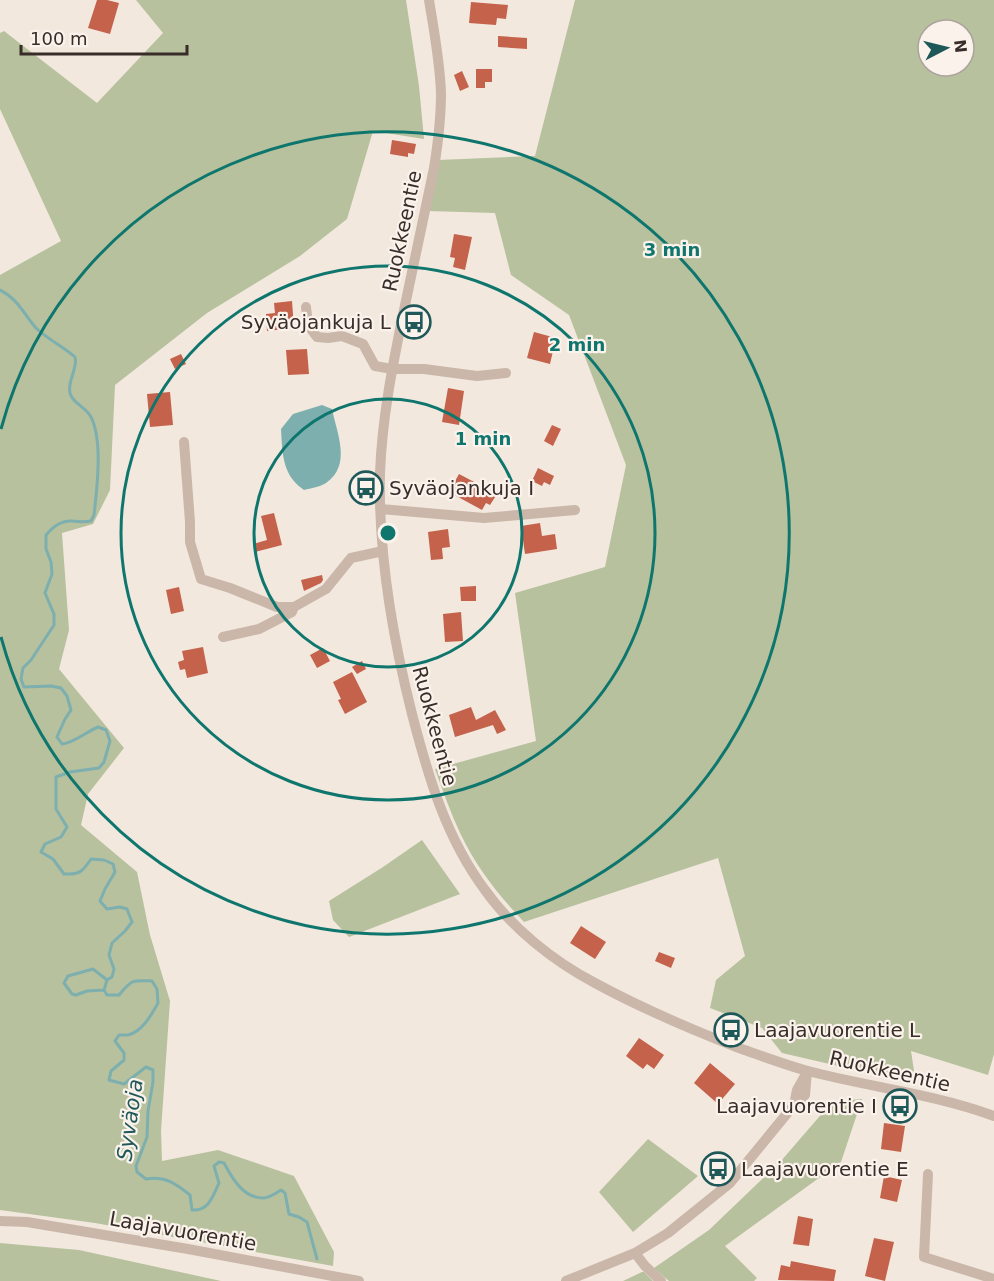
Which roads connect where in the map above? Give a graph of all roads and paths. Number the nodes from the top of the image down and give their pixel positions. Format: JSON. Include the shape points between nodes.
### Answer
{"nodes":[{"id":1,"x":429,"y":0,"type":"edge"},
{"id":2,"x":306,"y":307,"type":"dead end"},
{"id":3,"x":392,"y":369,"type":"junction"},
{"id":4,"x":506,"y":373,"type":"dead end"},
{"id":5,"x":184,"y":442,"type":"dead end"},
{"id":6,"x":381,"y":509,"type":"junction"},
{"id":7,"x":575,"y":510,"type":"dead end"},
{"id":8,"x":383,"y":551,"type":"junction"},
{"id":9,"x":294,"y":607,"type":"junction"},
{"id":10,"x":223,"y":637,"type":"dead end"},
{"id":11,"x":807,"y":1071,"type":"junction"},
{"id":12,"x":994,"y":1116,"type":"edge"},
{"id":13,"x":928,"y":1174,"type":"dead end"},
{"id":14,"x":0,"y":1221,"type":"edge"},
{"id":15,"x":635,"y":1253,"type":"junction"},
{"id":16,"x":994,"y":1279,"type":"edge"},
{"id":17,"x":359,"y":1281,"type":"edge"},
{"id":18,"x":566,"y":1281,"type":"edge"},
{"id":19,"x":661,"y":1281,"type":"edge"}],
"edges":[{"from":1,"to":3,"type":"street","name":"Ruokkeentie","via":[[441,93],[438,141]]},
{"from":2,"to":3,"type":"street","via":[[308,325],[317,337],[342,336],[363,344],[375,366]]},
{"from":3,"to":4,"type":"street","via":[[477,376]]},
{"from":3,"to":6,"type":"street","name":"Ruokkeentie","via":[[380,472]]},
{"from":5,"to":9,"type":"street","via":[[190,542],[201,579],[277,608]]},
{"from":6,"to":7,"type":"street","via":[[483,518]]},
{"from":6,"to":8,"type":"street","name":"Ruokkeentie"},
{"from":8,"to":9,"type":"street","via":[[351,558],[326,589]]},
{"from":8,"to":11,"type":"street","name":"Ruokkeentie","via":[[390,620],[422,754],[447,825],[484,890],[530,939],[591,981],[679,1024]]},
{"from":9,"to":10,"type":"street","via":[[292,612],[259,629]]},
{"from":11,"to":12,"type":"street","name":"Ruokkeentie","via":[[941,1100]]},
{"from":11,"to":15,"type":"street","via":[[805,1095],[730,1183],[668,1233]]},
{"from":13,"to":16,"type":"street","via":[[924,1257]]},
{"from":14,"to":17,"type":"street","name":"Laajavuorentie","via":[[27,1222]]},
{"from":15,"to":18,"type":"street"},
{"from":15,"to":19,"type":"street"}]}
